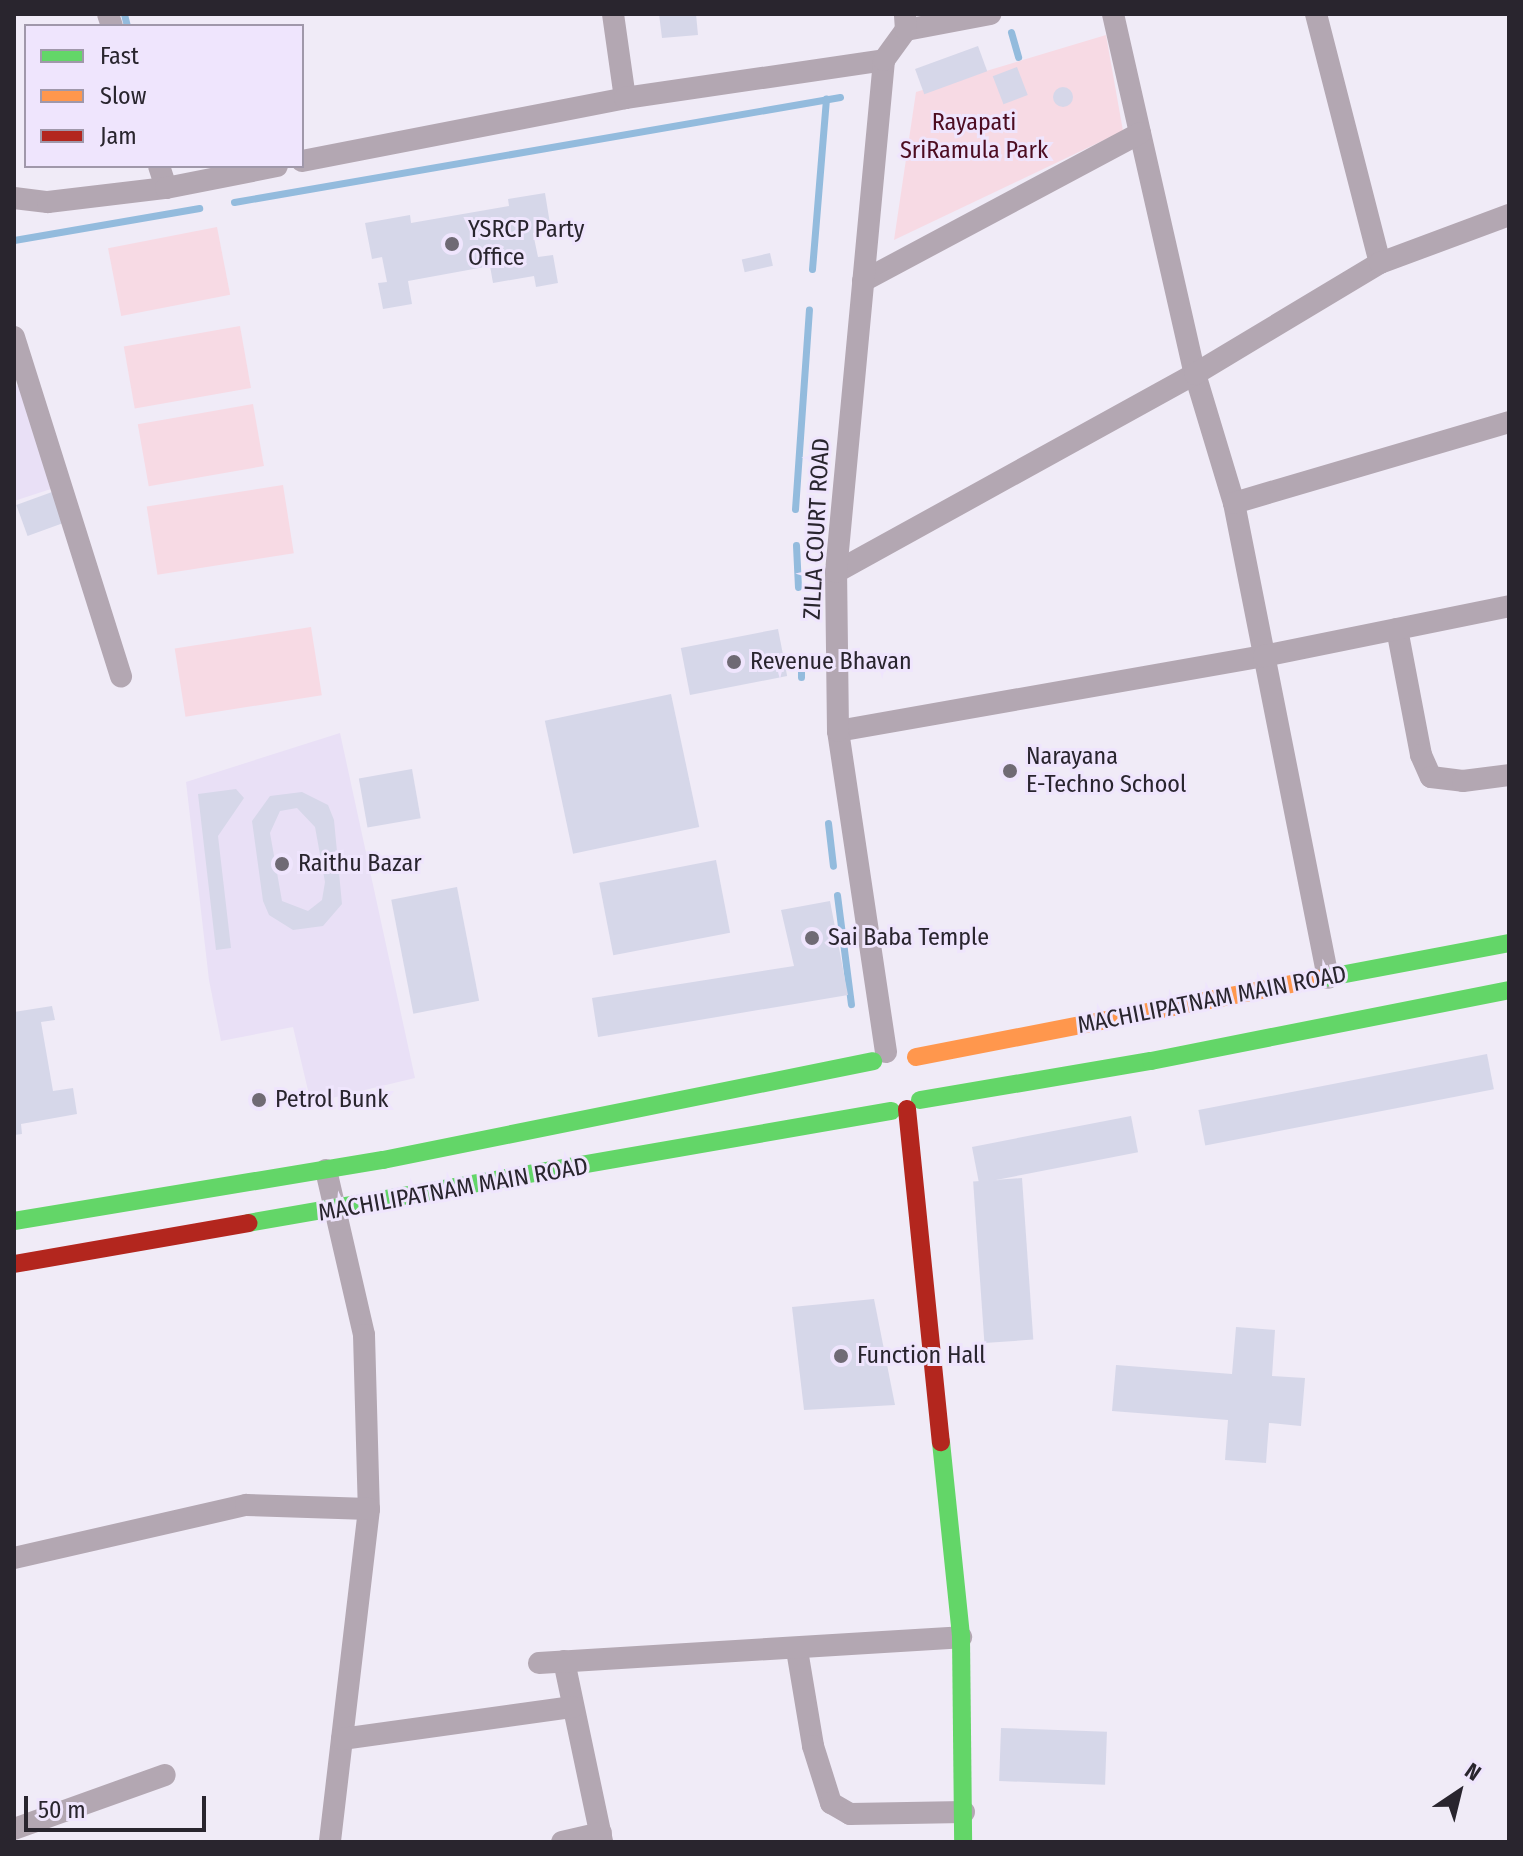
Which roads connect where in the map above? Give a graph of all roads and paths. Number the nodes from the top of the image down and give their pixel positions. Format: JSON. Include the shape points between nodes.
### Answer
{"nodes":[{"id":1,"x":613,"y":14,"type":"edge"},
{"id":2,"x":990,"y":14,"type":"edge"},
{"id":3,"x":1113,"y":14,"type":"edge"},
{"id":4,"x":1316,"y":14,"type":"edge"},
{"id":5,"x":906,"y":22,"type":"edge"},
{"id":6,"x":884,"y":60,"type":"junction"},
{"id":7,"x":625,"y":98,"type":"junction"},
{"id":8,"x":1140,"y":133,"type":"junction"},
{"id":9,"x":304,"y":161,"type":"edge"},
{"id":10,"x":160,"y":168,"type":"edge"},
{"id":11,"x":267,"y":168,"type":"edge"},
{"id":12,"x":166,"y":188,"type":"junction"},
{"id":13,"x":14,"y":198,"type":"edge"},
{"id":14,"x":1509,"y":215,"type":"edge"},
{"id":15,"x":1380,"y":263,"type":"junction"},
{"id":16,"x":863,"y":281,"type":"junction"},
{"id":17,"x":14,"y":337,"type":"edge"},
{"id":18,"x":1195,"y":374,"type":"junction"},
{"id":19,"x":1509,"y":422,"type":"edge"},
{"id":20,"x":1234,"y":503,"type":"junction"},
{"id":21,"x":836,"y":572,"type":"junction"},
{"id":22,"x":1509,"y":606,"type":"edge"},
{"id":23,"x":1397,"y":629,"type":"junction"},
{"id":24,"x":1264,"y":656,"type":"junction"},
{"id":25,"x":121,"y":677,"type":"dead end"},
{"id":26,"x":838,"y":731,"type":"junction"},
{"id":27,"x":1509,"y":775,"type":"edge"},
{"id":28,"x":1509,"y":943,"type":"edge"},
{"id":29,"x":1328,"y":978,"type":"junction"},
{"id":30,"x":1509,"y":990,"type":"edge"},
{"id":31,"x":873,"y":1070,"type":"junction"},
{"id":32,"x":914,"y":1089,"type":"junction"},
{"id":33,"x":326,"y":1170,"type":"junction"},
{"id":34,"x":335,"y":1210,"type":"junction"},
{"id":35,"x":14,"y":1221,"type":"edge"},
{"id":36,"x":14,"y":1264,"type":"edge"},
{"id":37,"x":369,"y":1509,"type":"junction"},
{"id":38,"x":14,"y":1558,"type":"edge"},
{"id":39,"x":961,"y":1637,"type":"junction"},
{"id":40,"x":797,"y":1650,"type":"junction"},
{"id":41,"x":564,"y":1661,"type":"junction"},
{"id":42,"x":539,"y":1663,"type":"dead end"},
{"id":43,"x":573,"y":1707,"type":"junction"},
{"id":44,"x":342,"y":1739,"type":"junction"},
{"id":45,"x":165,"y":1775,"type":"dead end"},
{"id":46,"x":964,"y":1812,"type":"junction"},
{"id":47,"x":23,"y":1832,"type":"edge"},
{"id":48,"x":602,"y":1838,"type":"edge"},
{"id":49,"x":330,"y":1842,"type":"edge"},
{"id":50,"x":562,"y":1842,"type":"edge"},
{"id":51,"x":963,"y":1842,"type":"edge"}],
"edges":[{"from":1,"to":7,"type":"street"},
{"from":2,"to":5,"type":"street"},
{"from":3,"to":8,"type":"street"},
{"from":4,"to":15,"type":"street"},
{"from":5,"to":6,"type":"street"},
{"from":6,"to":7,"type":"street"},
{"from":6,"to":16,"type":"street","name":"ZILLA COURT ROAD"},
{"from":7,"to":9,"type":"street"},
{"from":8,"to":16,"type":"street"},
{"from":8,"to":18,"type":"street"},
{"from":10,"to":12,"type":"street"},
{"from":11,"to":12,"type":"street"},
{"from":12,"to":13,"type":"street","via":[[48,202]]},
{"from":14,"to":15,"type":"street"},
{"from":15,"to":18,"type":"street"},
{"from":16,"to":21,"type":"street","name":"ZILLA COURT ROAD"},
{"from":17,"to":25,"type":"street"},
{"from":18,"to":20,"type":"street"},
{"from":18,"to":21,"type":"street"},
{"from":19,"to":20,"type":"street"},
{"from":20,"to":24,"type":"street"},
{"from":21,"to":26,"type":"street","name":"ZILLA COURT ROAD"},
{"from":22,"to":23,"type":"street"},
{"from":23,"to":24,"type":"street"},
{"from":23,"to":27,"type":"street","via":[[1421,755],[1431,777],[1463,781]]},
{"from":24,"to":26,"type":"street"},
{"from":24,"to":29,"type":"street"},
{"from":26,"to":31,"type":"street","name":"ZILLA COURT ROAD"},
{"from":28,"to":29,"type":"main road","name":"MACHILIPATNAM MAIN ROAD"},
{"from":29,"to":32,"type":"main road","name":"MACHILIPATNAM MAIN ROAD"},
{"from":30,"to":32,"type":"main road","name":"MACHILIPATNAM MAIN ROAD","via":[[1151,1061]]},
{"from":31,"to":32,"type":"main road","name":"MACHILIPATNAM MAIN ROAD","via":[[901,1051]]},
{"from":31,"to":32,"type":"main road","via":[[877,1104]]},
{"from":31,"to":33,"type":"main road","name":"MACHILIPATNAM MAIN ROAD"},
{"from":32,"to":34,"type":"main road","name":"MACHILIPATNAM MAIN ROAD"},
{"from":32,"to":39,"type":"main road"},
{"from":33,"to":34,"type":"street"},
{"from":33,"to":35,"type":"main road","name":"MACHILIPATNAM MAIN ROAD"},
{"from":34,"to":36,"type":"main road","name":"MACHILIPATNAM MAIN ROAD"},
{"from":34,"to":37,"type":"street","via":[[364,1335]]},
{"from":37,"to":38,"type":"street","via":[[246,1505]]},
{"from":37,"to":44,"type":"street"},
{"from":39,"to":40,"type":"street"},
{"from":39,"to":46,"type":"main road"},
{"from":40,"to":41,"type":"street"},
{"from":40,"to":46,"type":"street","via":[[813,1746],[831,1803],[850,1814]]},
{"from":41,"to":42,"type":"street"},
{"from":41,"to":43,"type":"street"},
{"from":43,"to":44,"type":"street"},
{"from":43,"to":48,"type":"street"},
{"from":44,"to":49,"type":"street"},
{"from":45,"to":47,"type":"street"},
{"from":46,"to":51,"type":"main road"},
{"from":48,"to":50,"type":"street"}]}
